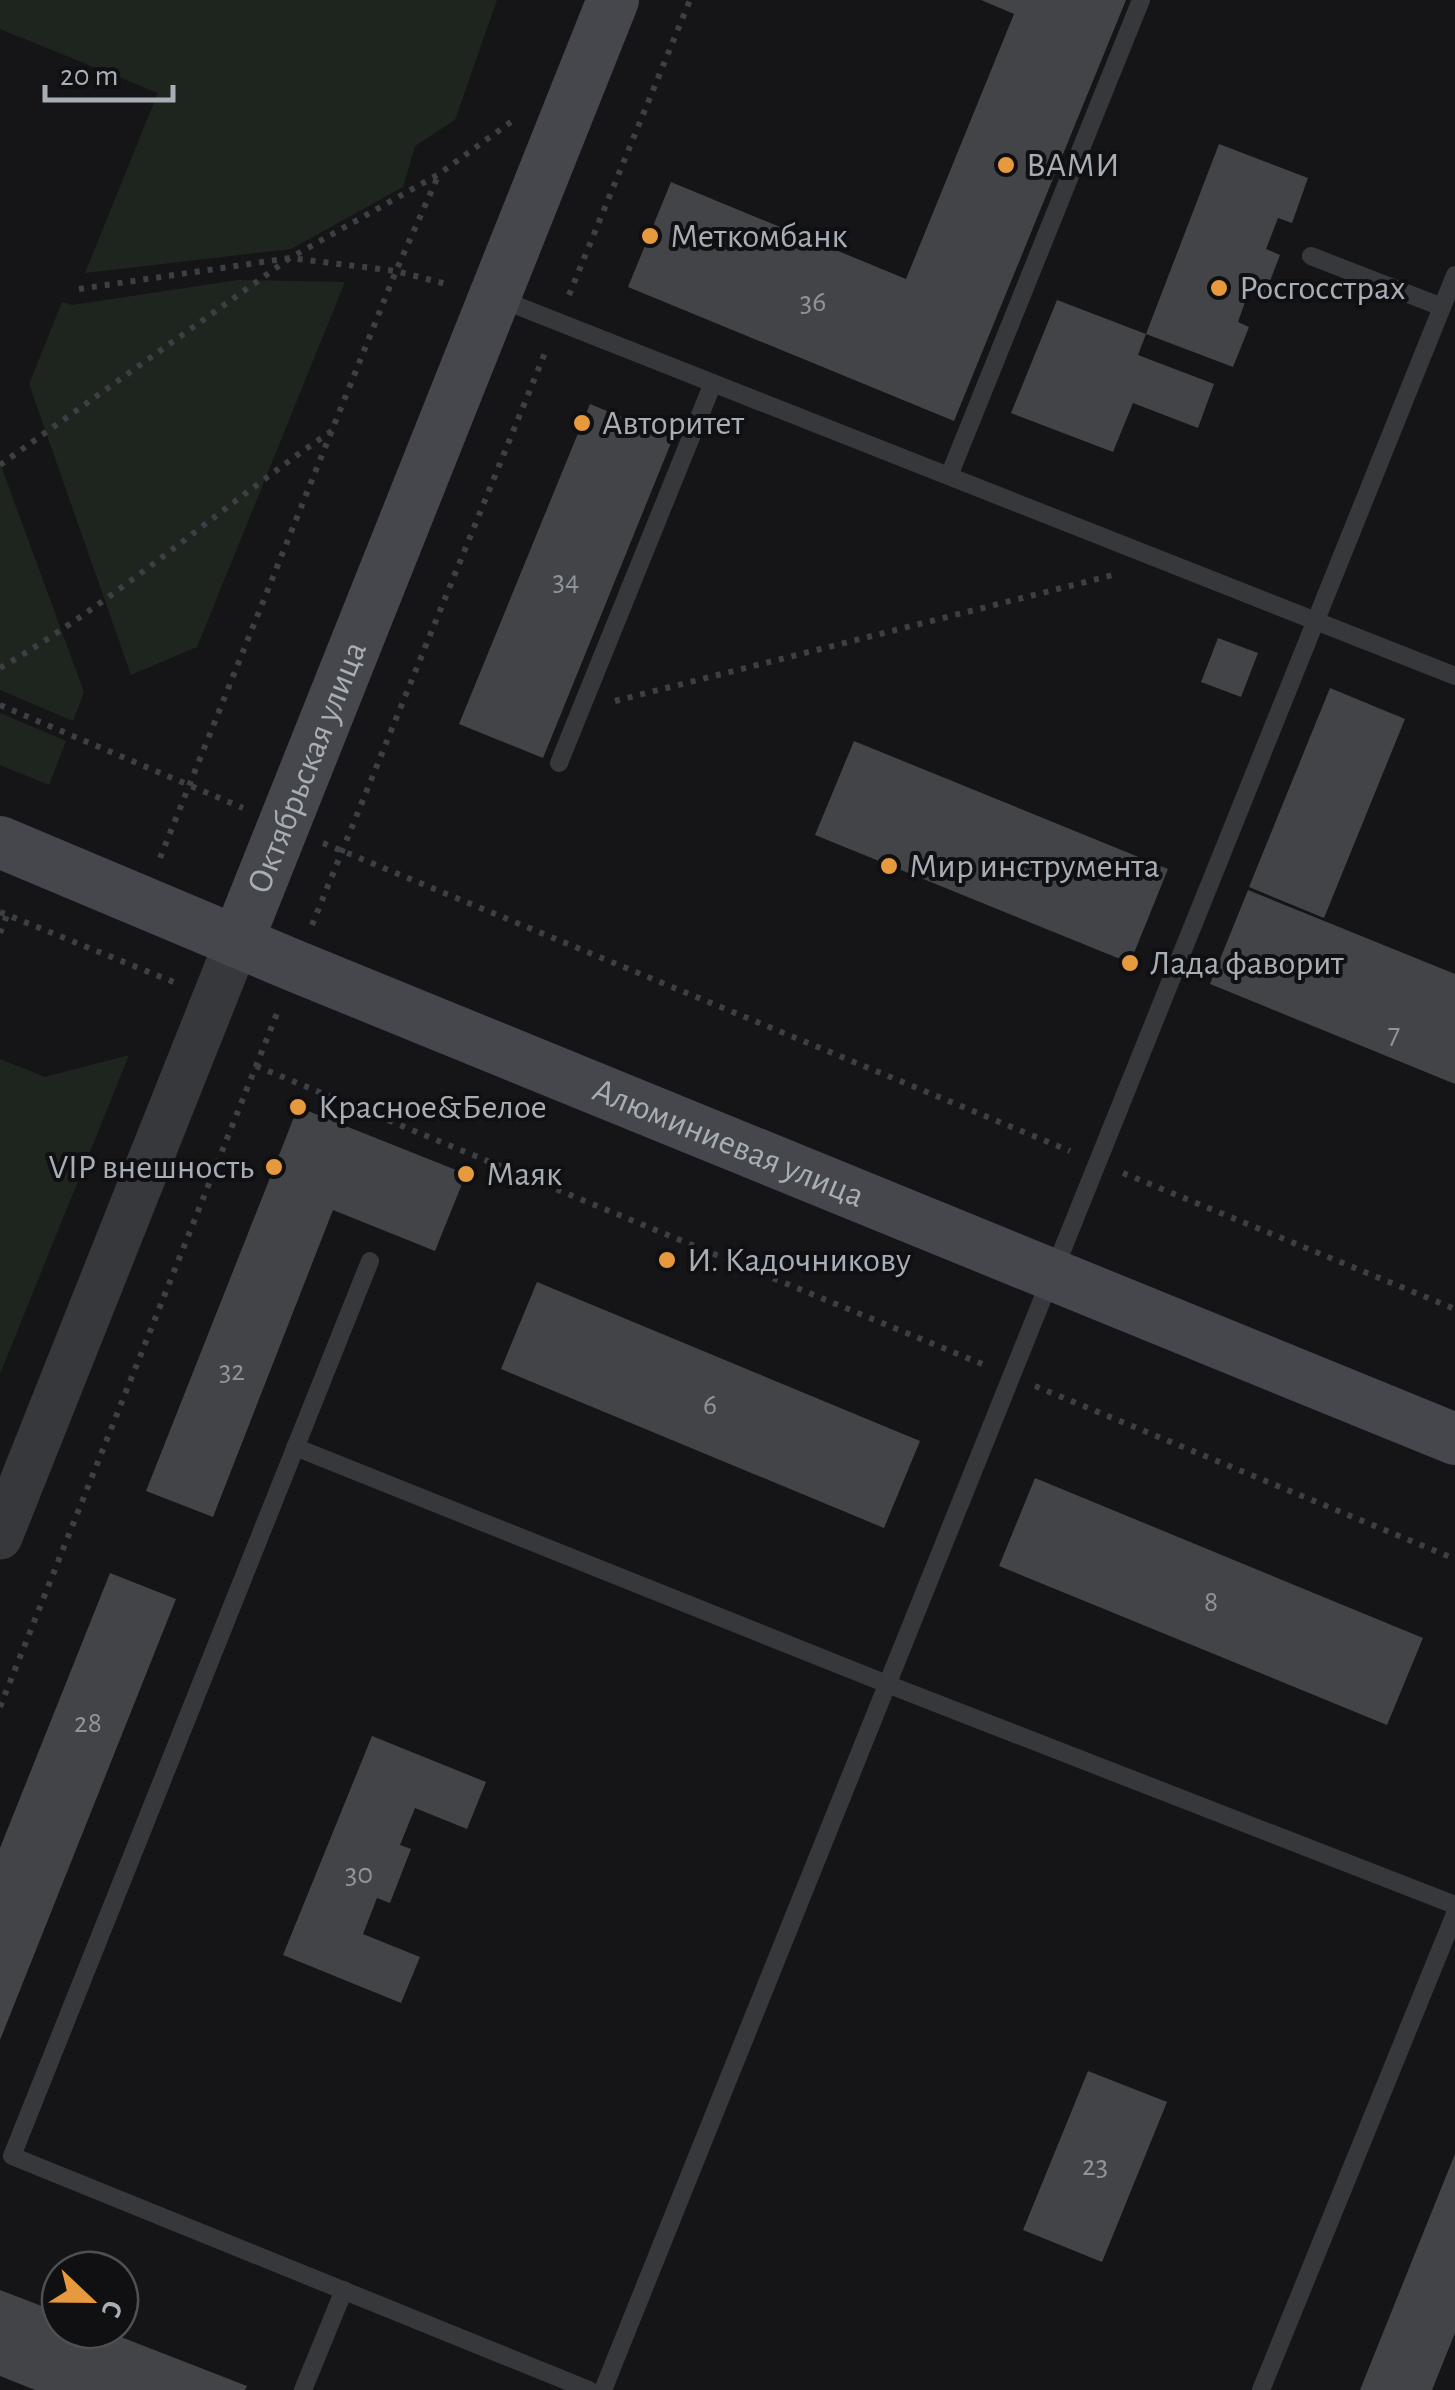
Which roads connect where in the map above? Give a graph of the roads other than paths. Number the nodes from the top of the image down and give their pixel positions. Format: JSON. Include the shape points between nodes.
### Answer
{"nodes":[{"id":1,"x":614,"y":0,"type":"edge"},
{"id":2,"x":1141,"y":0,"type":"edge"},
{"id":3,"x":1311,"y":256,"type":"dead end"},
{"id":4,"x":1455,"y":275,"type":"edge"},
{"id":5,"x":494,"y":297,"type":"junction"},
{"id":6,"x":1442,"y":307,"type":"junction"},
{"id":7,"x":712,"y":383,"type":"junction"},
{"id":8,"x":950,"y":476,"type":"junction"},
{"id":9,"x":1315,"y":621,"type":"junction"},
{"id":10,"x":1455,"y":676,"type":"edge"},
{"id":11,"x":559,"y":764,"type":"dead end"},
{"id":12,"x":0,"y":842,"type":"edge"},
{"id":13,"x":237,"y":942,"type":"junction"},
{"id":14,"x":370,"y":1260,"type":"dead end"},
{"id":15,"x":1051,"y":1274,"type":"junction"},
{"id":16,"x":1455,"y":1439,"type":"edge"},
{"id":17,"x":295,"y":1447,"type":"junction"},
{"id":18,"x":0,"y":1537,"type":"edge"},
{"id":19,"x":886,"y":1684,"type":"junction"},
{"id":20,"x":1455,"y":1905,"type":"edge"},
{"id":21,"x":1455,"y":1914,"type":"edge"},
{"id":22,"x":344,"y":2290,"type":"junction"},
{"id":23,"x":303,"y":2390,"type":"edge"},
{"id":24,"x":590,"y":2390,"type":"edge"},
{"id":25,"x":604,"y":2390,"type":"edge"},
{"id":26,"x":1261,"y":2390,"type":"edge"}],
"edges":[{"from":1,"to":5,"type":"main road","name":"Октябрьская улица"},
{"from":2,"to":8,"type":"lane"},
{"from":3,"to":6,"type":"lane"},
{"from":4,"to":6,"type":"lane"},
{"from":5,"to":7,"type":"lane"},
{"from":5,"to":13,"type":"main road","name":"Октябрьская улица"},
{"from":6,"to":9,"type":"lane"},
{"from":7,"to":8,"type":"lane"},
{"from":7,"to":11,"type":"lane"},
{"from":8,"to":9,"type":"lane"},
{"from":9,"to":10,"type":"lane"},
{"from":9,"to":15,"type":"lane"},
{"from":12,"to":13,"type":"main road","name":"Алюминиевая улица"},
{"from":13,"to":15,"type":"main road","name":"Алюминиевая улица"},
{"from":13,"to":18,"type":"street","name":"Октябрьская улица"},
{"from":14,"to":17,"type":"lane"},
{"from":15,"to":16,"type":"main road","name":"Алюминиевая улица"},
{"from":15,"to":19,"type":"lane"},
{"from":17,"to":19,"type":"lane"},
{"from":17,"to":22,"type":"lane","via":[[12,2156]]},
{"from":19,"to":20,"type":"lane"},
{"from":19,"to":25,"type":"lane"},
{"from":21,"to":26,"type":"lane"},
{"from":22,"to":23,"type":"lane"},
{"from":22,"to":24,"type":"lane"}]}
